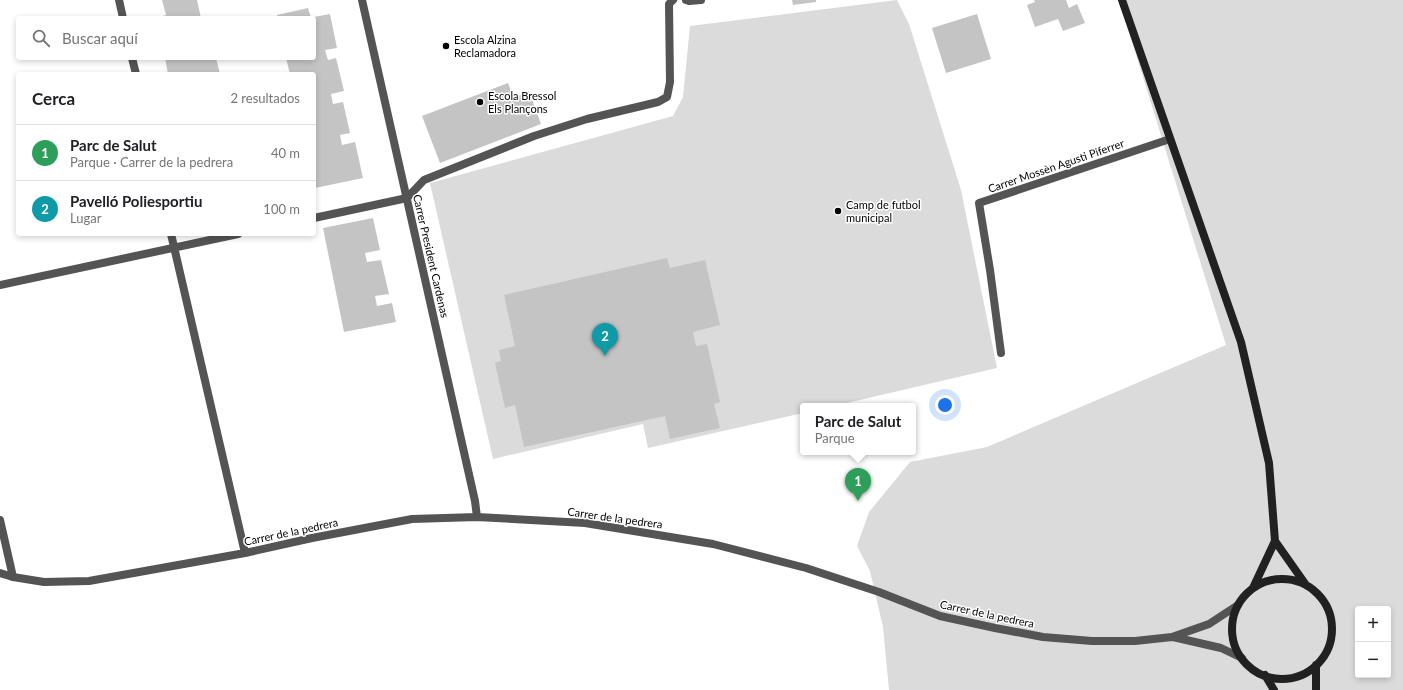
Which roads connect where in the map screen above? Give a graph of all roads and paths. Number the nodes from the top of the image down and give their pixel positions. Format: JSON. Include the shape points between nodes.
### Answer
{"nodes":[{"id":1,"x":120,"y":0,"type":"edge"},
{"id":2,"x":362,"y":0,"type":"edge"},
{"id":3,"x":673,"y":0,"type":"edge"},
{"id":4,"x":686,"y":0,"type":"edge"},
{"id":5,"x":701,"y":0,"type":"edge"},
{"id":6,"x":1122,"y":0,"type":"edge"},
{"id":7,"x":123,"y":16,"type":"edge"},
{"id":8,"x":132,"y":60,"type":"edge"},
{"id":9,"x":136,"y":72,"type":"edge"},
{"id":10,"x":1170,"y":139,"type":"junction"},
{"id":11,"x":407,"y":198,"type":"junction"},
{"id":12,"x":316,"y":218,"type":"edge"},
{"id":13,"x":171,"y":236,"type":"edge"},
{"id":14,"x":229,"y":236,"type":"edge"},
{"id":15,"x":174,"y":248,"type":"junction"},
{"id":16,"x":0,"y":285,"type":"edge"},
{"id":17,"x":1001,"y":353,"type":"dead end"},
{"id":18,"x":477,"y":517,"type":"junction"},
{"id":19,"x":0,"y":520,"type":"edge"},
{"id":20,"x":1275,"y":541,"type":"junction"},
{"id":21,"x":245,"y":553,"type":"junction"},
{"id":22,"x":0,"y":573,"type":"edge"},
{"id":23,"x":13,"y":577,"type":"junction"},
{"id":24,"x":1307,"y":586,"type":"junction"},
{"id":25,"x":1253,"y":588,"type":"junction"},
{"id":26,"x":1238,"y":605,"type":"junction"},
{"id":27,"x":1172,"y":637,"type":"junction"},
{"id":28,"x":1242,"y":658,"type":"junction"},
{"id":29,"x":1316,"y":664,"type":"junction"},
{"id":30,"x":1265,"y":675,"type":"junction"},
{"id":31,"x":1274,"y":690,"type":"edge"},
{"id":32,"x":1316,"y":690,"type":"edge"}],
"edges":[{"from":1,"to":7,"type":"street"},
{"from":2,"to":11,"type":"street","name":"Carrer President Cardenas"},
{"from":3,"to":11,"type":"street","via":[[670,4],[670,82],[667,96],[658,102],[587,119],[534,136],[424,180]]},
{"from":4,"to":5,"type":"street"},
{"from":6,"to":10,"type":"main road"},
{"from":8,"to":9,"type":"street"},
{"from":10,"to":17,"type":"street","name":"Carrer Mossèn Agusti Piferrer","via":[[979,203]]},
{"from":10,"to":20,"type":"main road","via":[[1241,342],[1269,463]]},
{"from":11,"to":12,"type":"street"},
{"from":11,"to":18,"type":"street","name":"Carrer President Cardenas"},
{"from":13,"to":15,"type":"street"},
{"from":14,"to":15,"type":"street"},
{"from":15,"to":16,"type":"street"},
{"from":15,"to":21,"type":"street"},
{"from":18,"to":21,"type":"street","name":"Carrer de la pedrera","via":[[412,519]]},
{"from":18,"to":27,"type":"street","name":"Carrer de la pedrera","via":[[585,523],[713,544],[806,568],[879,592],[940,616],[1029,634],[1092,641]]},
{"from":19,"to":23,"type":"street"},
{"from":20,"to":24,"type":"main road"},
{"from":20,"to":25,"type":"main road"},
{"from":21,"to":23,"type":"street","name":"Carrer de la pedrera","via":[[88,581],[44,582]]},
{"from":22,"to":23,"type":"street","name":"Carrer de la pedrera"},
{"from":24,"to":25,"type":"main road","via":[[1293,580],[1279,579]]},
{"from":24,"to":29,"type":"main road","via":[[1323,601],[1331,622],[1330,641],[1322,658]]},
{"from":25,"to":26,"type":"main road"},
{"from":26,"to":27,"type":"street","name":"Carrer de la pedrera","via":[[1209,624]]},
{"from":26,"to":28,"type":"main road","via":[[1232,632]]},
{"from":27,"to":28,"type":"street","name":"Carrer de la pedrera","via":[[1221,648]]},
{"from":28,"to":30,"type":"main road","via":[[1252,668]]},
{"from":29,"to":30,"type":"main road","via":[[1292,678]]},
{"from":29,"to":32,"type":"main road"},
{"from":30,"to":31,"type":"main road"}]}
